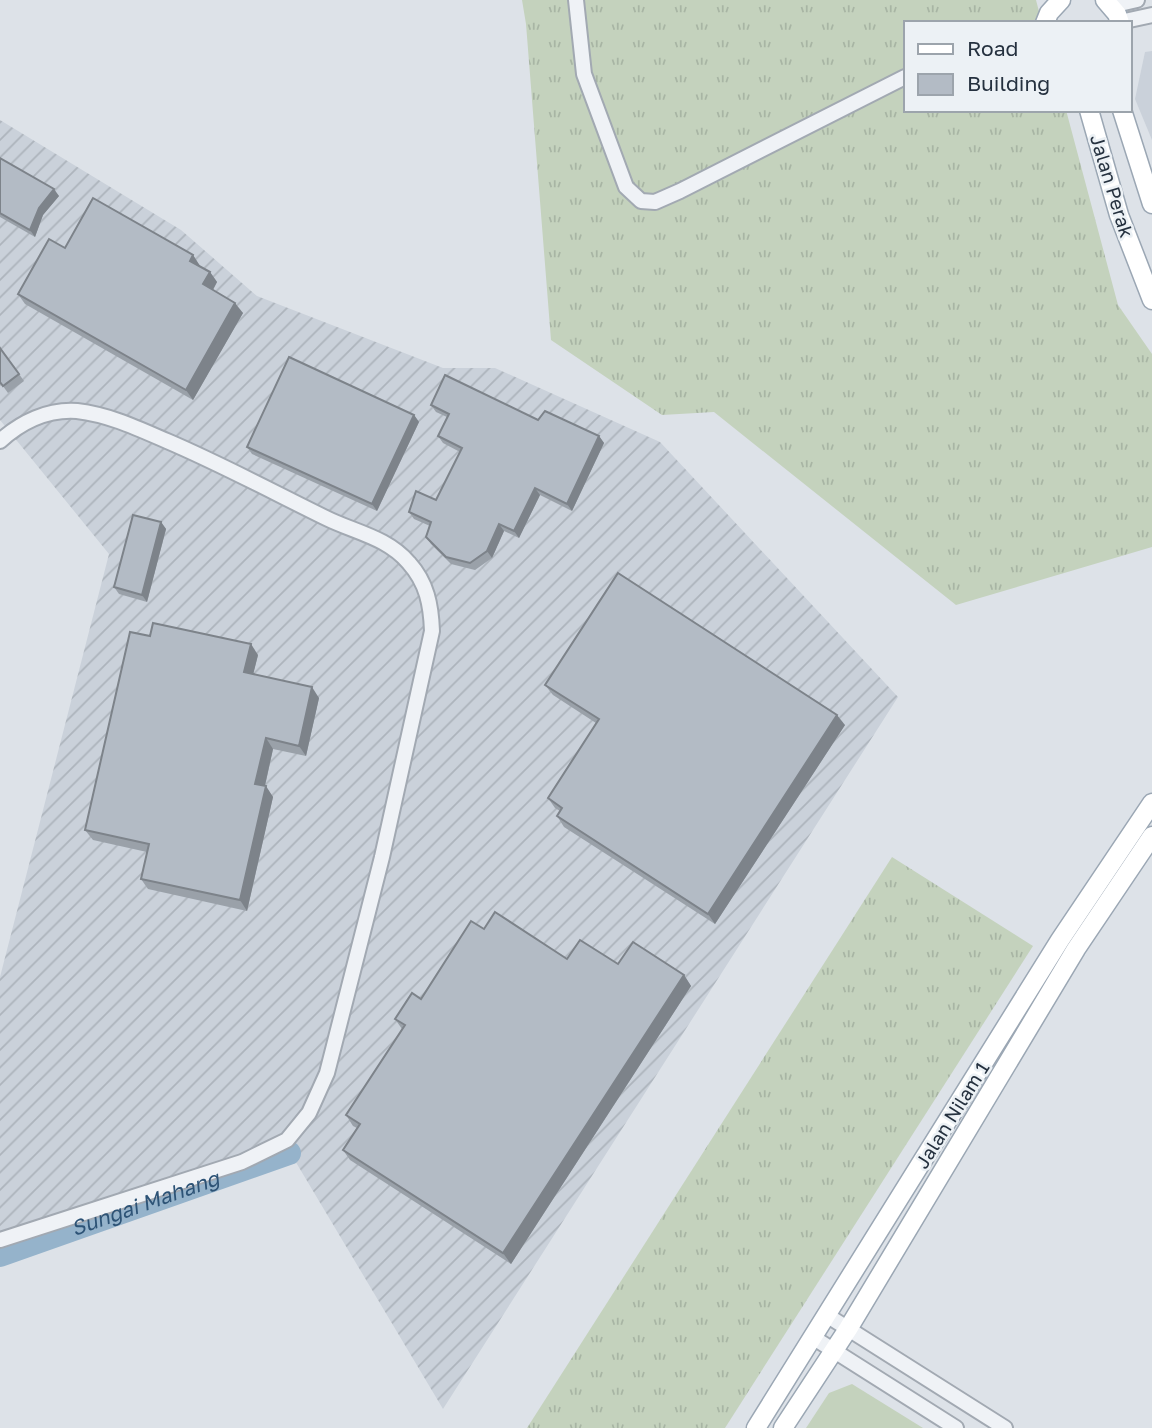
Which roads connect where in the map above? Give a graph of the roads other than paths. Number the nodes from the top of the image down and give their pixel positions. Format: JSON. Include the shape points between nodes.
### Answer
{"nodes":[{"id":1,"x":576,"y":0,"type":"edge"},
{"id":2,"x":1137,"y":0,"type":"edge"},
{"id":3,"x":1114,"y":13,"type":"edge"},
{"id":4,"x":1152,"y":15,"type":"edge"},
{"id":5,"x":904,"y":78,"type":"edge"},
{"id":6,"x":1090,"y":112,"type":"edge"},
{"id":7,"x":1123,"y":112,"type":"edge"},
{"id":8,"x":1152,"y":204,"type":"edge"},
{"id":9,"x":1152,"y":300,"type":"edge"},
{"id":10,"x":0,"y":441,"type":"edge"},
{"id":11,"x":1152,"y":803,"type":"edge"},
{"id":12,"x":1152,"y":836,"type":"edge"},
{"id":13,"x":0,"y":1240,"type":"edge"},
{"id":14,"x":828,"y":1315,"type":"junction"},
{"id":15,"x":848,"y":1329,"type":"junction"},
{"id":16,"x":814,"y":1338,"type":"junction"},
{"id":17,"x":833,"y":1352,"type":"junction"},
{"id":18,"x":756,"y":1428,"type":"edge"},
{"id":19,"x":783,"y":1428,"type":"edge"},
{"id":20,"x":956,"y":1428,"type":"edge"},
{"id":21,"x":1005,"y":1428,"type":"edge"}],
"edges":[{"from":1,"to":5,"type":"street","via":[[584,74],[626,187],[641,201],[655,202],[680,191]]},
{"from":2,"to":3,"type":"street"},
{"from":3,"to":4,"type":"street"},
{"from":6,"to":9,"type":"main road","name":"Jalan Perak","via":[[1118,215]]},
{"from":7,"to":8,"type":"main road","name":"Jalan Perak"},
{"from":10,"to":13,"type":"street","via":[[45,414],[74,411],[110,416],[208,458],[392,547],[423,582],[431,605],[432,631],[382,857],[327,1073],[309,1113],[287,1140],[242,1161]]},
{"from":11,"to":14,"type":"main road","name":"Jalan Nilam 1","via":[[1060,940]]},
{"from":12,"to":15,"type":"main road","name":"Jalan Nilam 1","via":[[1076,949]]},
{"from":14,"to":15,"type":"street"},
{"from":14,"to":16,"type":"main road","name":"Jalan Nilam 1"},
{"from":15,"to":17,"type":"main road","name":"Jalan Nilam 1"},
{"from":15,"to":21,"type":"street"},
{"from":16,"to":17,"type":"street"},
{"from":16,"to":18,"type":"main road","name":"Jalan Nilam 1"},
{"from":17,"to":19,"type":"main road","name":"Jalan Nilam 1"},
{"from":17,"to":20,"type":"street"}]}
